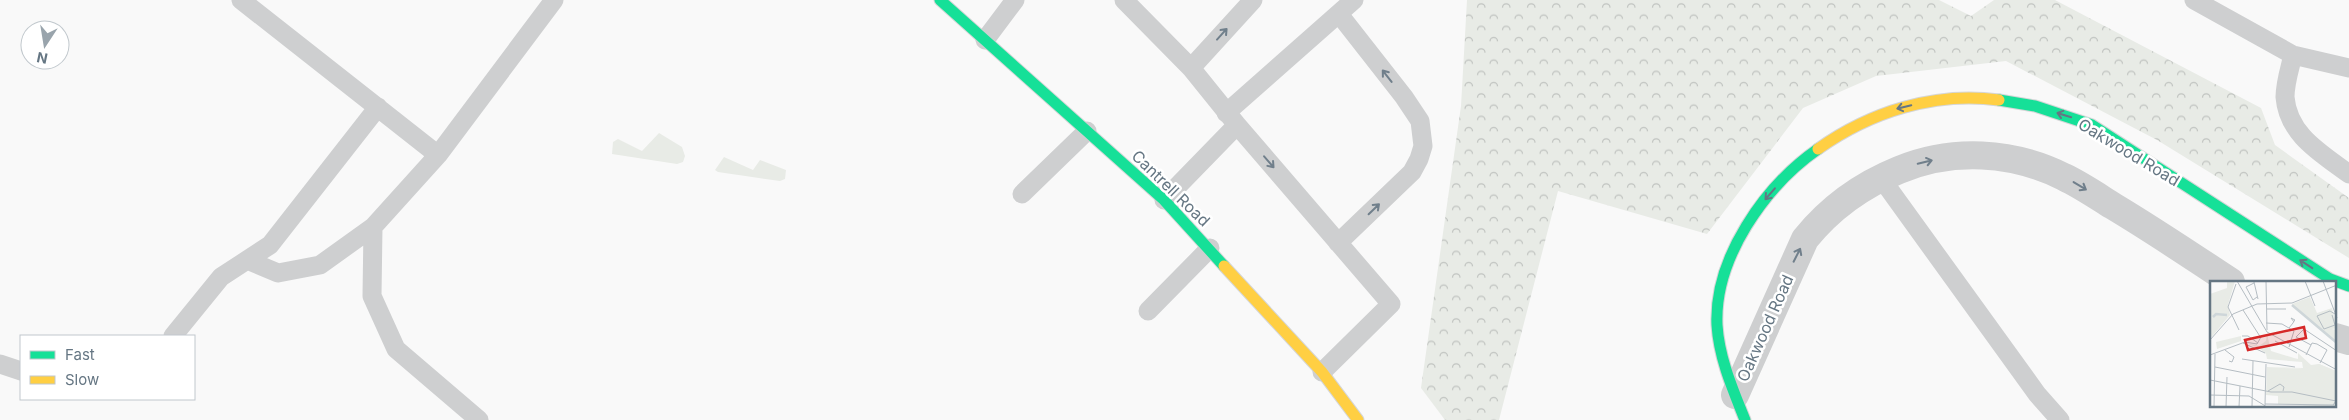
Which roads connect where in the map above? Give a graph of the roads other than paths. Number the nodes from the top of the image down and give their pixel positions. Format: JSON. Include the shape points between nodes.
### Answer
{"nodes":[{"id":1,"x":242,"y":0,"type":"edge"},
{"id":2,"x":554,"y":0,"type":"edge"},
{"id":3,"x":940,"y":0,"type":"edge"},
{"id":4,"x":1015,"y":0,"type":"edge"},
{"id":5,"x":1124,"y":0,"type":"edge"},
{"id":6,"x":1253,"y":0,"type":"edge"},
{"id":7,"x":1354,"y":0,"type":"edge"},
{"id":8,"x":2194,"y":0,"type":"edge"},
{"id":9,"x":1339,"y":14,"type":"junction"},
{"id":10,"x":985,"y":40,"type":"junction"},
{"id":11,"x":2293,"y":55,"type":"junction"},
{"id":12,"x":1191,"y":68,"type":"junction"},
{"id":13,"x":2349,"y":68,"type":"edge"},
{"id":14,"x":378,"y":107,"type":"junction"},
{"id":15,"x":1232,"y":119,"type":"junction"},
{"id":16,"x":1087,"y":131,"type":"junction"},
{"id":17,"x":438,"y":155,"type":"junction"},
{"id":18,"x":2349,"y":174,"type":"edge"},
{"id":19,"x":1881,"y":178,"type":"junction"},
{"id":20,"x":1022,"y":194,"type":"dead end"},
{"id":21,"x":1164,"y":200,"type":"junction"},
{"id":22,"x":373,"y":227,"type":"junction"},
{"id":23,"x":1338,"y":243,"type":"junction"},
{"id":24,"x":1210,"y":248,"type":"junction"},
{"id":25,"x":246,"y":260,"type":"junction"},
{"id":26,"x":2229,"y":281,"type":"edge"},
{"id":27,"x":2335,"y":281,"type":"edge"},
{"id":28,"x":2336,"y":281,"type":"edge"},
{"id":29,"x":2349,"y":286,"type":"edge"},
{"id":30,"x":1148,"y":310,"type":"dead end"},
{"id":31,"x":174,"y":335,"type":"edge"},
{"id":32,"x":2336,"y":337,"type":"edge"},
{"id":33,"x":2349,"y":341,"type":"edge"},
{"id":34,"x":0,"y":364,"type":"edge"},
{"id":35,"x":20,"y":371,"type":"edge"},
{"id":36,"x":1322,"y":372,"type":"junction"},
{"id":37,"x":1740,"y":408,"type":"edge"},
{"id":38,"x":479,"y":420,"type":"edge"},
{"id":39,"x":1358,"y":420,"type":"edge"},
{"id":40,"x":2060,"y":420,"type":"edge"}],
"edges":[{"from":1,"to":14,"type":"lane"},
{"from":2,"to":17,"type":"lane"},
{"from":3,"to":10,"type":"street","name":"Cantrell Road"},
{"from":4,"to":10,"type":"lane"},
{"from":5,"to":12,"type":"lane"},
{"from":12,"to":6,"type":"lane","one_way":true},
{"from":7,"to":9,"type":"lane"},
{"from":8,"to":11,"type":"lane"},
{"from":9,"to":15,"type":"lane"},
{"from":23,"to":9,"type":"lane","one_way":true,"via":[[1412,172],[1423,146],[1420,121]]},
{"from":10,"to":16,"type":"street","name":"Cantrell Road"},
{"from":11,"to":13,"type":"lane"},
{"from":11,"to":18,"type":"lane","via":[[2285,96],[2289,116],[2305,141]]},
{"from":12,"to":15,"type":"lane"},
{"from":14,"to":17,"type":"lane"},
{"from":14,"to":25,"type":"lane","via":[[270,245]]},
{"from":15,"to":21,"type":"lane"},
{"from":15,"to":23,"type":"lane","one_way":true},
{"from":16,"to":20,"type":"lane"},
{"from":16,"to":21,"type":"street","name":"Cantrell Road"},
{"from":17,"to":22,"type":"lane"},
{"from":19,"to":26,"type":"street","name":"Oakwood Road","one_way":true,"via":[[1912,165],[1950,156],[1984,155],[2024,162],[2064,176]]},
{"from":37,"to":19,"type":"street","name":"Oakwood Road","one_way":true,"via":[[1805,239],[1856,192]]},
{"from":19,"to":40,"type":"lane","via":[[2037,394]]},
{"from":21,"to":24,"type":"street","name":"Cantrell Road"},
{"from":22,"to":25,"type":"lane","via":[[320,265],[278,273]]},
{"from":22,"to":38,"type":"lane","via":[[372,296],[396,349]]},
{"from":23,"to":36,"type":"lane","via":[[1392,304]]},
{"from":24,"to":30,"type":"lane"},
{"from":24,"to":36,"type":"street","name":"Cantrell Road"},
{"from":25,"to":31,"type":"lane","via":[[221,277]]},
{"from":27,"to":37,"type":"street","name":"Oakwood Road","one_way":true,"via":[[2092,126],[2070,116],[2024,103],[1978,98],[1936,100],[1897,109],[1859,124],[1806,157],[1763,202],[1741,236],[1725,272],[1717,310],[1723,365]]},
{"from":29,"to":28,"type":"street","name":"Oakwood Road","one_way":true},
{"from":32,"to":33,"type":"street"},
{"from":34,"to":35,"type":"lane"},
{"from":36,"to":39,"type":"street","name":"Cantrell Road"}]}
